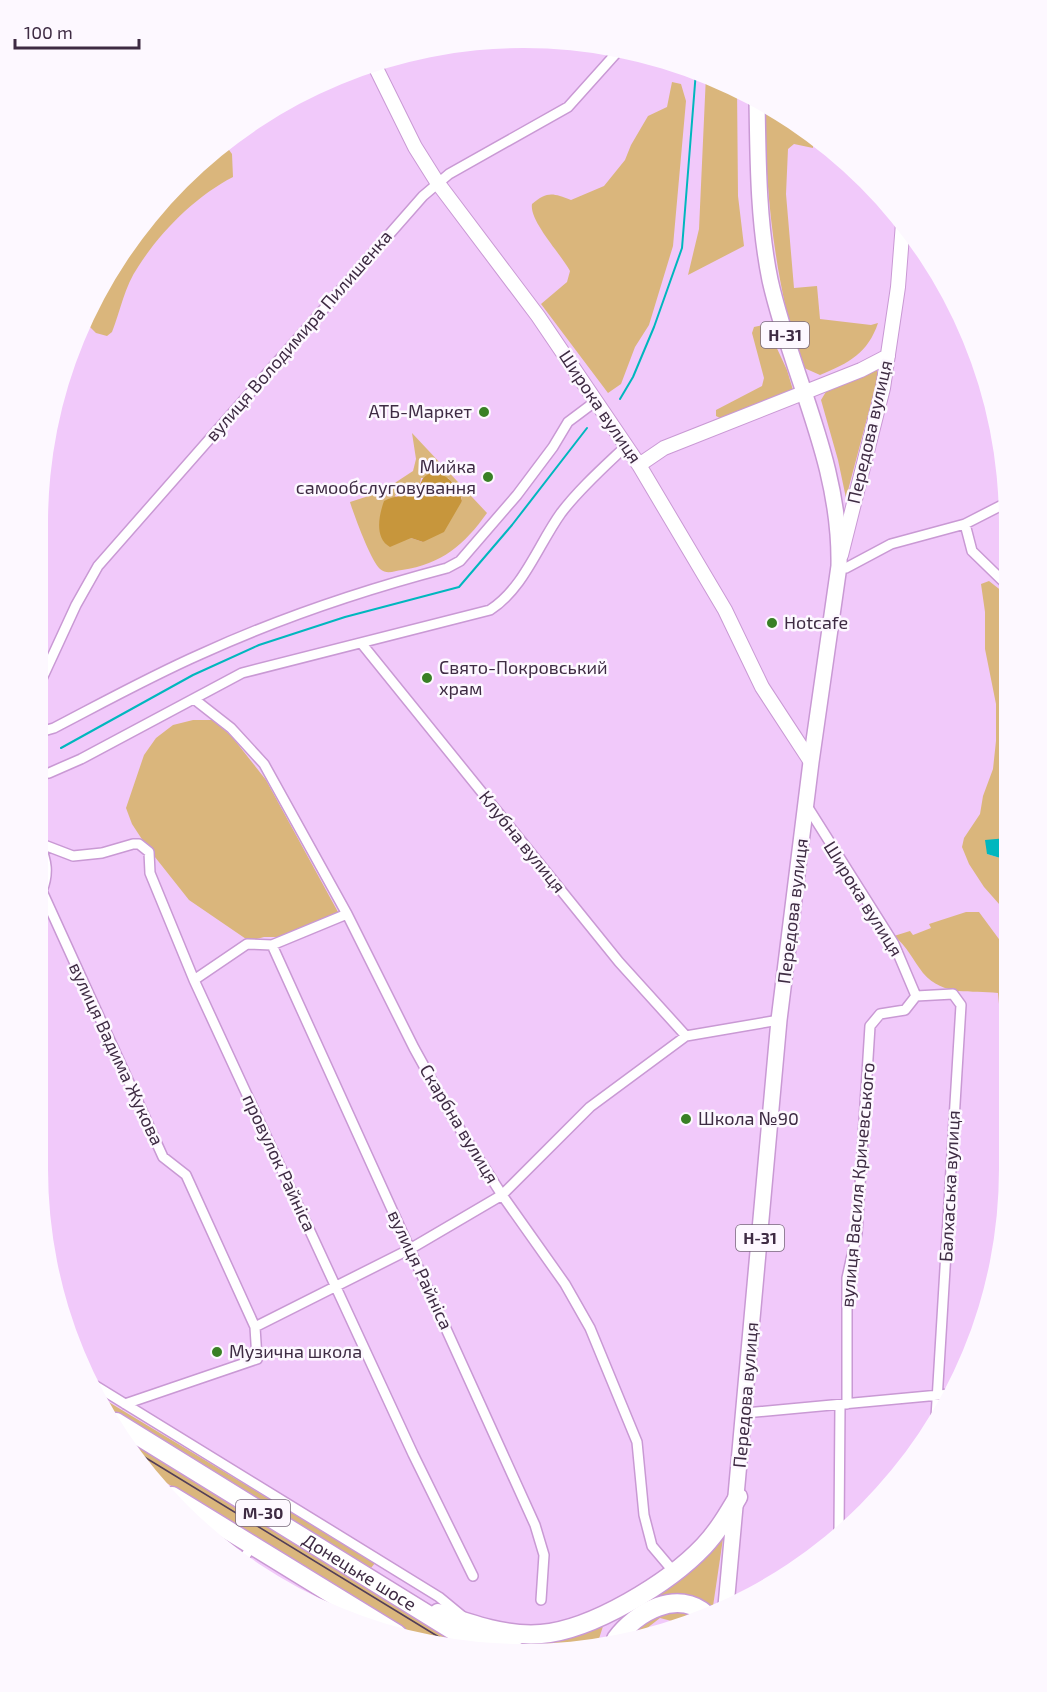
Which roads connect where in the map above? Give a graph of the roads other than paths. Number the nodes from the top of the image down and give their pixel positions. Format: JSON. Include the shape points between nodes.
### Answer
{"nodes":[{"id":1,"x":613,"y":57,"type":"edge"},
{"id":2,"x":378,"y":71,"type":"edge"},
{"id":3,"x":758,"y":110,"type":"edge"},
{"id":4,"x":437,"y":182,"type":"junction"},
{"id":5,"x":902,"y":235,"type":"edge"},
{"id":6,"x":888,"y":356,"type":"junction"},
{"id":7,"x":805,"y":391,"type":"junction"},
{"id":8,"x":596,"y":401,"type":"junction"},
{"id":9,"x":626,"y":446,"type":"junction"},
{"id":10,"x":639,"y":465,"type":"junction"},
{"id":11,"x":998,"y":507,"type":"edge"},
{"id":12,"x":965,"y":525,"type":"junction"},
{"id":13,"x":839,"y":566,"type":"junction"},
{"id":14,"x":999,"y":577,"type":"edge"},
{"id":15,"x":362,"y":644,"type":"junction"},
{"id":16,"x":48,"y":666,"type":"edge"},
{"id":17,"x":194,"y":699,"type":"junction"},
{"id":18,"x":48,"y":730,"type":"edge"},
{"id":19,"x":811,"y":762,"type":"junction"},
{"id":20,"x":48,"y":773,"type":"edge"},
{"id":21,"x":806,"y":804,"type":"junction"},
{"id":22,"x":48,"y":846,"type":"edge"},
{"id":23,"x":48,"y":904,"type":"edge"},
{"id":24,"x":347,"y":914,"type":"junction"},
{"id":25,"x":272,"y":945,"type":"junction"},
{"id":26,"x":194,"y":980,"type":"junction"},
{"id":27,"x":916,"y":996,"type":"junction"},
{"id":28,"x":779,"y":1020,"type":"junction"},
{"id":29,"x":686,"y":1036,"type":"junction"},
{"id":30,"x":502,"y":1195,"type":"junction"},
{"id":31,"x":410,"y":1249,"type":"junction"},
{"id":32,"x":337,"y":1286,"type":"junction"},
{"id":33,"x":255,"y":1327,"type":"junction"},
{"id":34,"x":103,"y":1391,"type":"edge"},
{"id":35,"x":937,"y":1393,"type":"junction"},
{"id":36,"x":942,"y":1393,"type":"edge"},
{"id":37,"x":937,"y":1403,"type":"edge"},
{"id":38,"x":125,"y":1404,"type":"junction"},
{"id":39,"x":843,"y":1404,"type":"junction"},
{"id":40,"x":745,"y":1413,"type":"junction"},
{"id":41,"x":125,"y":1427,"type":"edge"},
{"id":42,"x":738,"y":1497,"type":"junction"},
{"id":43,"x":188,"y":1506,"type":"edge"},
{"id":44,"x":839,"y":1524,"type":"edge"},
{"id":45,"x":252,"y":1546,"type":"junction"},
{"id":46,"x":246,"y":1555,"type":"edge"},
{"id":47,"x":674,"y":1572,"type":"junction"},
{"id":48,"x":473,"y":1576,"type":"dead end"},
{"id":49,"x":727,"y":1598,"type":"edge"},
{"id":50,"x":541,"y":1600,"type":"dead end"},
{"id":51,"x":411,"y":1604,"type":"junction"},
{"id":52,"x":699,"y":1610,"type":"edge"},
{"id":53,"x":374,"y":1620,"type":"edge"},
{"id":54,"x":471,"y":1624,"type":"junction"},
{"id":55,"x":622,"y":1634,"type":"edge"},
{"id":56,"x":470,"y":1641,"type":"edge"},
{"id":57,"x":499,"y":1643,"type":"edge"}],
"edges":[{"from":1,"to":4,"type":"street","name":"вулиця Володимира Пилишенка","via":[[568,107]]},
{"from":2,"to":4,"type":"main road","name":"Широка вулиця","via":[[415,147]]},
{"from":3,"to":7,"type":"main road","number":"Н-31","via":[[764,240],[776,300]]},
{"from":4,"to":8,"type":"main road","name":"Широка вулиця","via":[[538,316]]},
{"from":4,"to":16,"type":"street","name":"вулиця Володимира Пилишенка","via":[[98,566]]},
{"from":5,"to":6,"type":"main road","name":"Передова вулиця"},
{"from":6,"to":7,"type":"main road"},
{"from":6,"to":13,"type":"main road","name":"Передова вулиця"},
{"from":7,"to":10,"type":"main road","via":[[664,448]]},
{"from":7,"to":13,"type":"main road","number":"Н-31","via":[[830,478],[839,535]]},
{"from":8,"to":9,"type":"main road","name":"Широка вулиця"},
{"from":8,"to":18,"type":"street","via":[[568,422],[517,495],[460,561],[264,627],[200,654]]},
{"from":9,"to":10,"type":"main road","name":"Широка вулиця"},
{"from":9,"to":15,"type":"street","via":[[561,513],[535,558],[501,603],[475,616]]},
{"from":10,"to":19,"type":"main road","name":"Широка вулиця","via":[[726,610],[762,687]]},
{"from":11,"to":12,"type":"street"},
{"from":12,"to":13,"type":"street","via":[[891,544],[846,568]]},
{"from":12,"to":14,"type":"street","via":[[972,551]]},
{"from":13,"to":19,"type":"main road","name":"Передова вулиця","number":"Н-31"},
{"from":15,"to":17,"type":"street","via":[[242,673]]},
{"from":15,"to":29,"type":"street","name":"Клубна вулиця","via":[[619,962]]},
{"from":17,"to":20,"type":"street"},
{"from":17,"to":24,"type":"street","name":"Скарбна вулиця","via":[[231,728],[264,765]]},
{"from":19,"to":21,"type":"main road","name":"Передова вулиця","number":"Н-31"},
{"from":21,"to":27,"type":"street","name":"Широка вулиця","via":[[894,944]]},
{"from":21,"to":28,"type":"main road","name":"Передова вулиця","number":"Н-31"},
{"from":22,"to":26,"type":"street","name":"провулок Райніса","via":[[73,856],[95,855],[133,844],[143,846],[149,852],[150,873]]},
{"from":23,"to":33,"type":"street","name":"вулиця Вадима Жукова","via":[[163,1157],[186,1175]]},
{"from":24,"to":25,"type":"street"},
{"from":24,"to":30,"type":"street","name":"Скарбна вулиця","via":[[414,1048]]},
{"from":25,"to":26,"type":"street","via":[[247,944]]},
{"from":25,"to":31,"type":"street","name":"вулиця Райніса"},
{"from":26,"to":32,"type":"street","name":"провулок Райніса"},
{"from":27,"to":35,"type":"street","name":"Балхаська вулиця","via":[[953,994],[961,1005]]},
{"from":27,"to":39,"type":"street","name":"вулиця Василя Кричевського","via":[[905,1010],[880,1014],[870,1026],[857,1233],[847,1278]]},
{"from":28,"to":29,"type":"street"},
{"from":28,"to":40,"type":"main road","name":"Передова вулиця","number":"Н-31"},
{"from":29,"to":30,"type":"street","via":[[590,1107]]},
{"from":30,"to":31,"type":"street"},
{"from":30,"to":47,"type":"street","name":"Скарбна вулиця","via":[[565,1284],[594,1337],[637,1442],[647,1533],[652,1546]]},
{"from":31,"to":32,"type":"street"},
{"from":31,"to":50,"type":"street","name":"вулиця Райніса","via":[[535,1525],[544,1555]]},
{"from":32,"to":33,"type":"street"},
{"from":32,"to":48,"type":"street","name":"провулок Райніса"},
{"from":33,"to":38,"type":"street","name":"вулиця Вадима Жукова","via":[[257,1359]]},
{"from":34,"to":38,"type":"street"},
{"from":35,"to":36,"type":"street"},
{"from":35,"to":37,"type":"street","name":"Балхаська вулиця"},
{"from":35,"to":39,"type":"street"},
{"from":38,"to":54,"type":"street","via":[[439,1597]]},
{"from":39,"to":40,"type":"street"},
{"from":39,"to":44,"type":"street","name":"вулиця Василя Кричевського"},
{"from":40,"to":42,"type":"main road","name":"Передова вулиця","number":"Н-31"},
{"from":41,"to":51,"type":"highway","name":"Донецьке шосе","number":"М-30"},
{"from":42,"to":47,"type":"highway","via":[[710,1540]]},
{"from":42,"to":49,"type":"main road","name":"Передова вулиця","number":"Н-31"},
{"from":43,"to":45,"type":"highway","name":"Донецьке шосе","number":"М-30"},
{"from":45,"to":46,"type":"street"},
{"from":45,"to":53,"type":"highway","name":"Донецьке шосе","number":"М-30"},
{"from":47,"to":54,"type":"highway","via":[[627,1601],[555,1632],[524,1634]]},
{"from":51,"to":54,"type":"highway"},
{"from":51,"to":56,"type":"highway","name":"Донецьке шосе","number":"М-30"},
{"from":52,"to":55,"type":"highway","via":[[688,1604],[668,1604],[640,1617]]},
{"from":54,"to":57,"type":"highway"}]}
